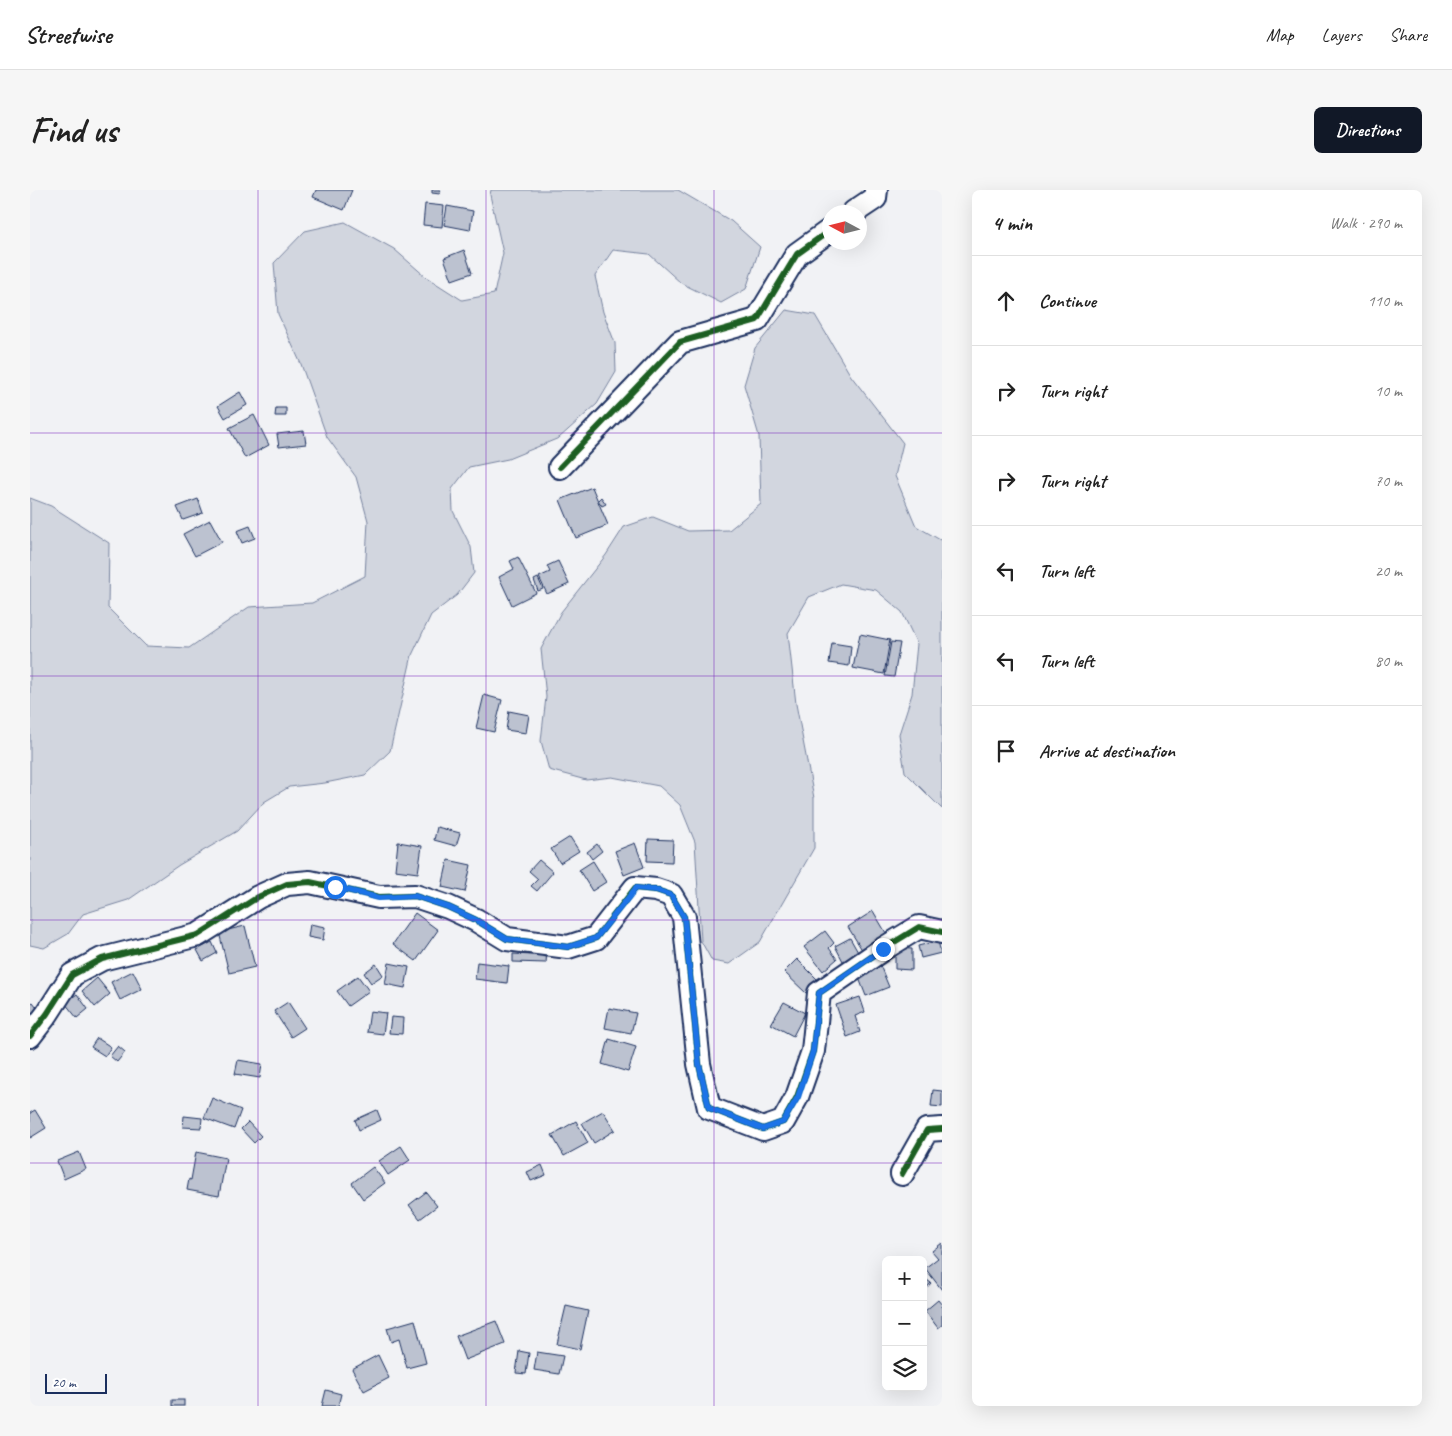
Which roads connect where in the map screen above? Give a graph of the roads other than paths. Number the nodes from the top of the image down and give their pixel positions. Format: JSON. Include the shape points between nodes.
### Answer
{"nodes":[{"id":1,"x":876,"y":190,"type":"edge"},
{"id":2,"x":864,"y":205,"type":"edge"},
{"id":3,"x":822,"y":236,"type":"edge"},
{"id":4,"x":560,"y":467,"type":"dead end"},
{"id":5,"x":942,"y":932,"type":"edge"},
{"id":6,"x":30,"y":1036,"type":"edge"},
{"id":7,"x":942,"y":1129,"type":"edge"},
{"id":8,"x":902,"y":1174,"type":"dead end"}],
"edges":[{"from":1,"to":2,"type":"street","via":[[875,198]]},
{"from":3,"to":4,"type":"street","via":[[797,254],[757,320],[680,342]]},
{"from":5,"to":6,"type":"street","via":[[920,927],[819,993],[813,1051],[798,1097],[783,1122],[763,1129],[709,1108],[699,1064],[684,917],[671,895],[636,888],[596,938],[568,947],[507,939],[476,920],[415,896],[379,898],[310,882],[287,884],[258,896],[198,935],[102,959],[72,975]]},
{"from":7,"to":8,"type":"street","via":[[927,1130]]}]}
